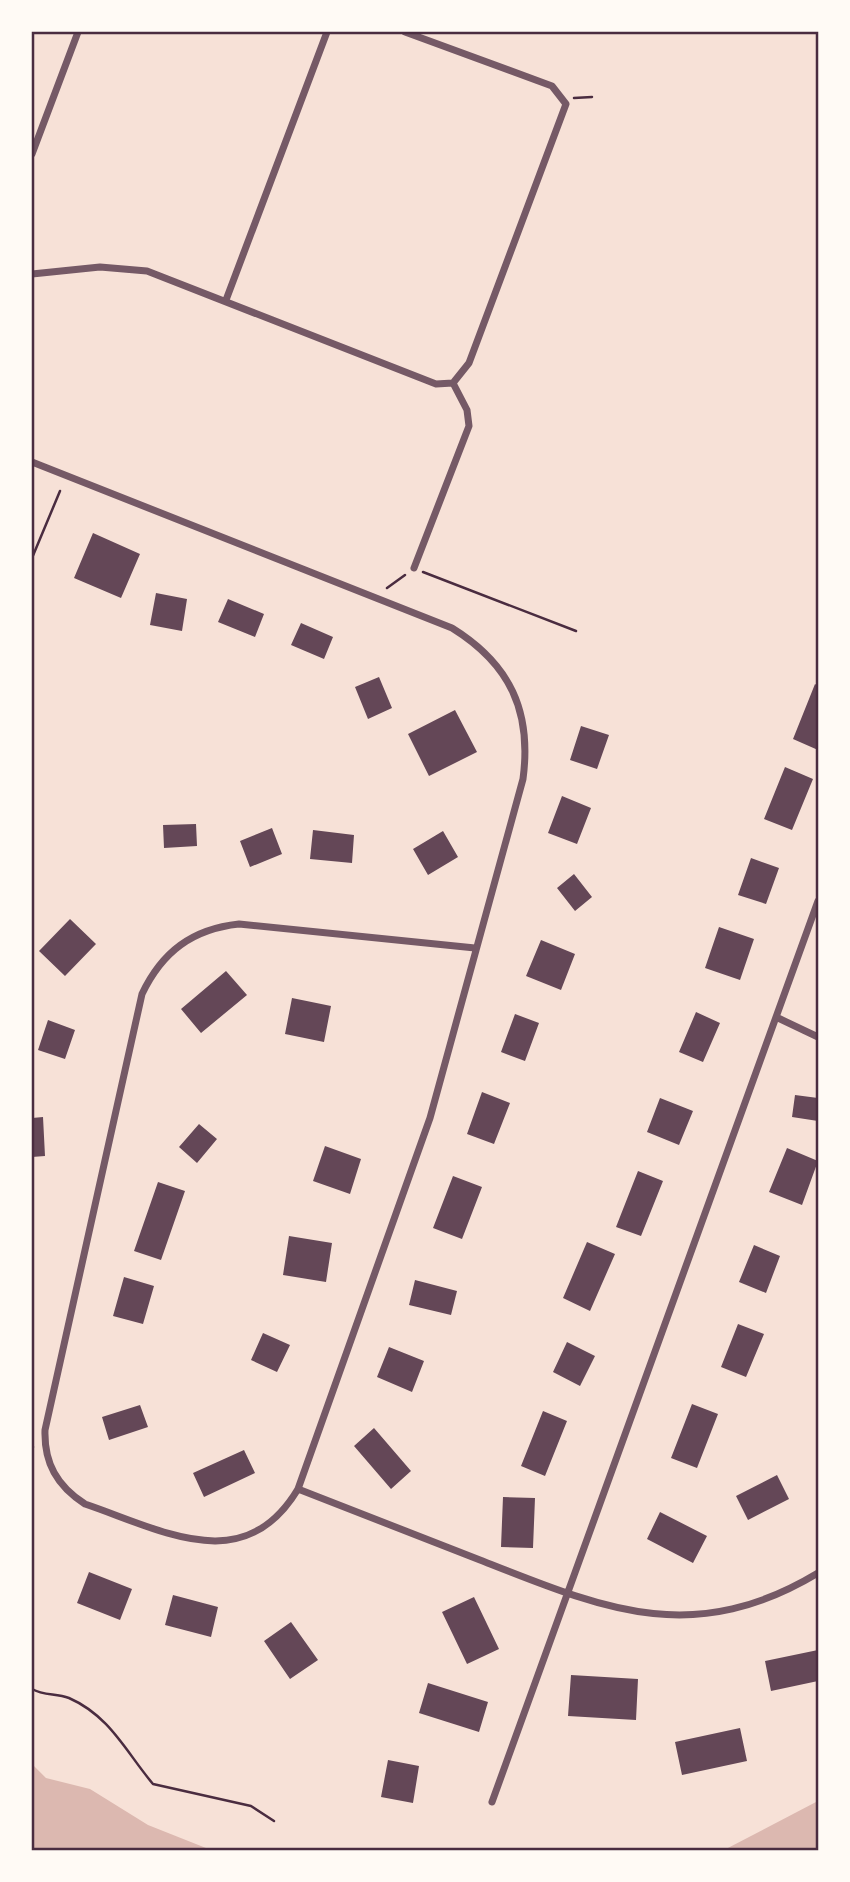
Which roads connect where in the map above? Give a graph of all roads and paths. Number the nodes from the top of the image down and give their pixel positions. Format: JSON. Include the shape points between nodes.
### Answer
{"nodes":[{"id":1,"x":78,"y":32,"type":"edge"},
{"id":2,"x":327,"y":32,"type":"edge"},
{"id":3,"x":405,"y":32,"type":"edge"},
{"id":4,"x":592,"y":97,"type":"dead end"},
{"id":5,"x":564,"y":98,"type":"junction"},
{"id":6,"x":32,"y":154,"type":"edge"},
{"id":7,"x":32,"y":274,"type":"edge"},
{"id":8,"x":226,"y":300,"type":"junction"},
{"id":9,"x":453,"y":383,"type":"junction"},
{"id":10,"x":32,"y":462,"type":"edge"},
{"id":11,"x":60,"y":491,"type":"dead end"},
{"id":12,"x":32,"y":558,"type":"edge"},
{"id":13,"x":414,"y":568,"type":"junction"},
{"id":14,"x":387,"y":587,"type":"dead end"},
{"id":15,"x":576,"y":631,"type":"dead end"},
{"id":16,"x":818,"y":901,"type":"edge"},
{"id":17,"x":475,"y":948,"type":"junction"},
{"id":18,"x":776,"y":1017,"type":"junction"},
{"id":19,"x":818,"y":1037,"type":"edge"},
{"id":20,"x":298,"y":1489,"type":"junction"},
{"id":21,"x":818,"y":1573,"type":"edge"},
{"id":22,"x":568,"y":1595,"type":"junction"},
{"id":23,"x":32,"y":1689,"type":"edge"},
{"id":24,"x":492,"y":1802,"type":"dead end"},
{"id":25,"x":274,"y":1821,"type":"dead end"}],
"edges":[{"from":1,"to":6,"type":"street"},
{"from":2,"to":8,"type":"street"},
{"from":3,"to":5,"type":"street","via":[[552,86]]},
{"from":4,"to":5,"type":"path"},
{"from":5,"to":9,"type":"street","via":[[566,111],[474,351],[462,376]]},
{"from":7,"to":8,"type":"street","via":[[125,268],[147,271]]},
{"from":8,"to":9,"type":"street","via":[[436,384]]},
{"from":9,"to":13,"type":"street","via":[[467,410],[469,426]]},
{"from":10,"to":17,"type":"street","via":[[452,628],[491,658],[514,693],[526,755]]},
{"from":11,"to":12,"type":"path"},
{"from":13,"to":14,"type":"path"},
{"from":13,"to":15,"type":"path"},
{"from":16,"to":18,"type":"street"},
{"from":17,"to":20,"type":"street","via":[[430,1118]]},
{"from":17,"to":20,"type":"street","via":[[219,926],[199,933],[167,955],[142,994],[45,1430],[49,1465],[58,1481],[85,1504],[201,1542],[222,1543],[260,1531]]},
{"from":18,"to":19,"type":"street"},
{"from":18,"to":22,"type":"street"},
{"from":20,"to":22,"type":"street"},
{"from":21,"to":22,"type":"street","via":[[771,1597],[710,1613],[643,1614]]},
{"from":22,"to":24,"type":"street"},
{"from":23,"to":25,"type":"path","via":[[42,1695],[66,1696],[91,1711],[131,1750],[153,1784],[251,1806]]}]}
